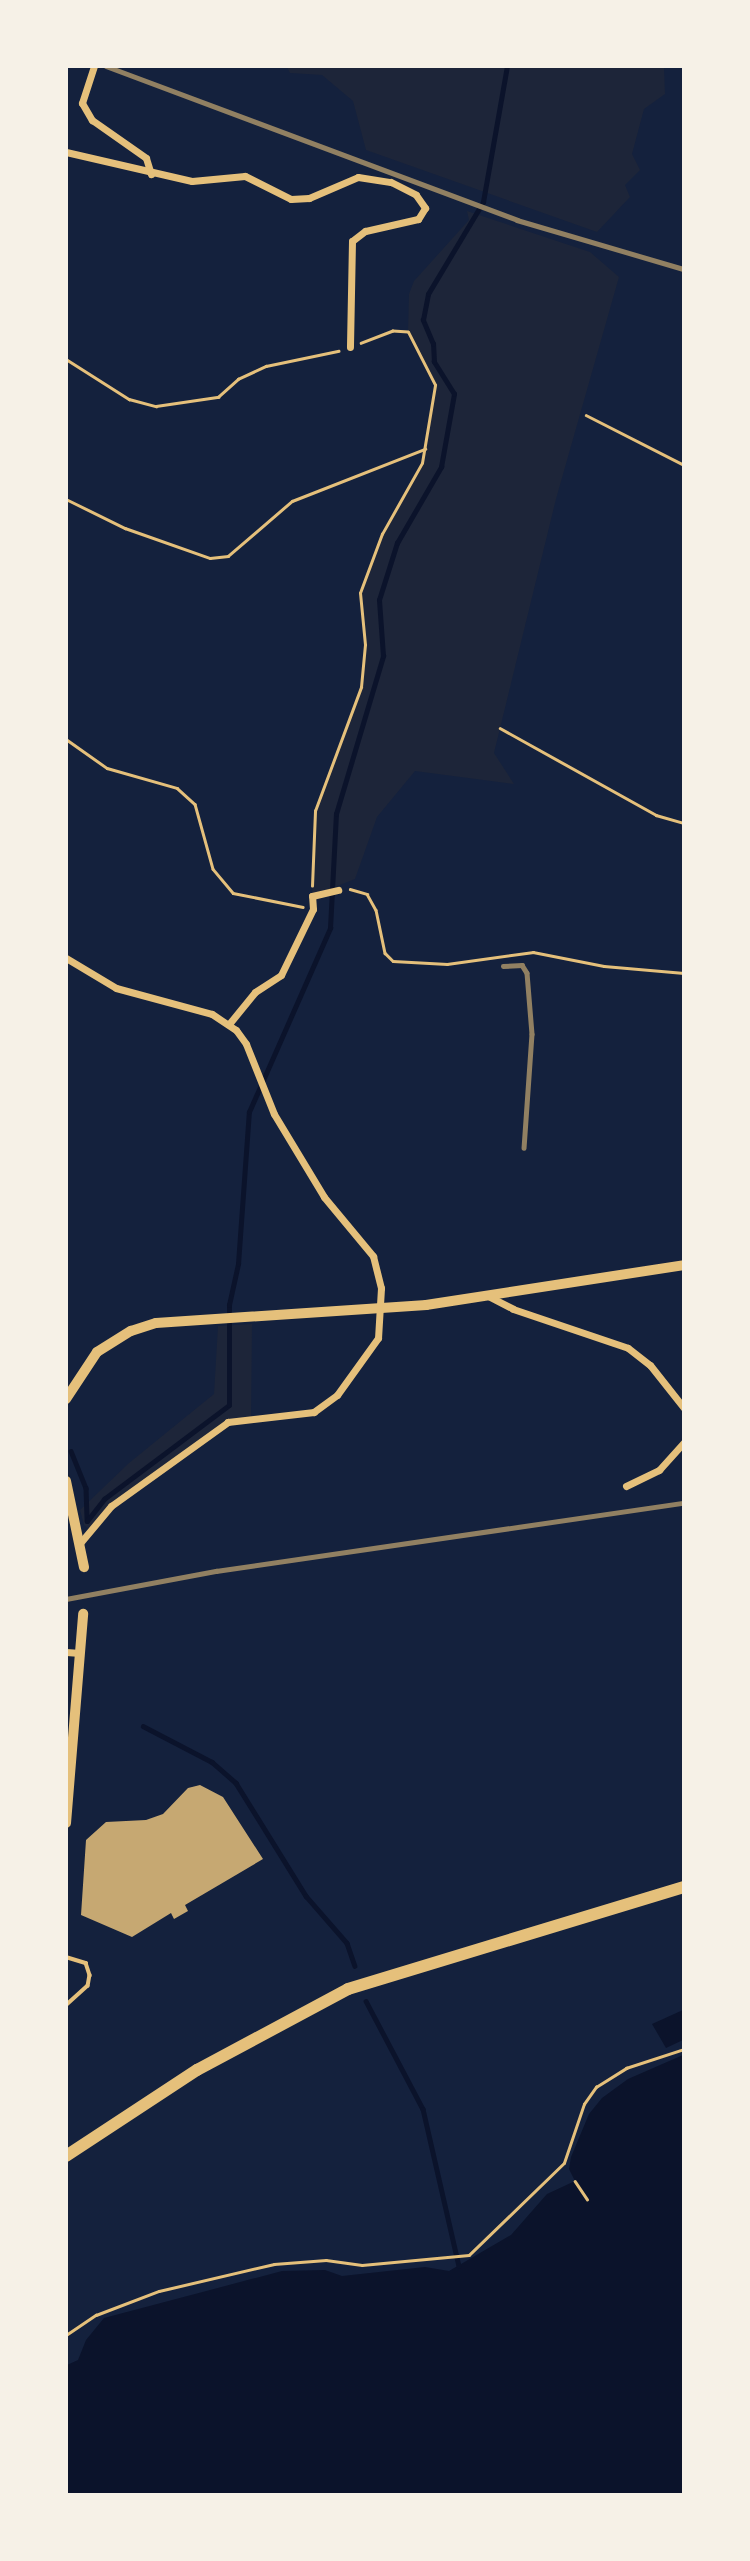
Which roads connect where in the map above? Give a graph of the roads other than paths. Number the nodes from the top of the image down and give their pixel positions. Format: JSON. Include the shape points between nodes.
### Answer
{"nodes":[{"id":1,"x":94,"y":66,"type":"edge"},
{"id":2,"x":66,"y":152,"type":"edge"},
{"id":3,"x":151,"y":174,"type":"junction"},
{"id":4,"x":350,"y":347,"type":"road end"},
{"id":5,"x":338,"y":890,"type":"dead end"},
{"id":6,"x":66,"y":958,"type":"edge"},
{"id":7,"x":229,"y":1024,"type":"junction"},
{"id":8,"x":684,"y":1265,"type":"edge"},
{"id":9,"x":488,"y":1296,"type":"junction"},
{"id":10,"x":381,"y":1308,"type":"junction"},
{"id":11,"x":66,"y":1399,"type":"edge"},
{"id":12,"x":684,"y":1408,"type":"edge"},
{"id":13,"x":684,"y":1442,"type":"edge"},
{"id":14,"x":66,"y":1481,"type":"edge"},
{"id":15,"x":626,"y":1486,"type":"dead end"},
{"id":16,"x":80,"y":1542,"type":"junction"},
{"id":17,"x":84,"y":1567,"type":"dead end"},
{"id":18,"x":83,"y":1614,"type":"dead end"},
{"id":19,"x":66,"y":1652,"type":"edge"},
{"id":20,"x":80,"y":1653,"type":"junction"},
{"id":21,"x":66,"y":1823,"type":"edge"},
{"id":22,"x":684,"y":1887,"type":"edge"},
{"id":23,"x":66,"y":1957,"type":"edge"},
{"id":24,"x":66,"y":2006,"type":"edge"},
{"id":25,"x":66,"y":2156,"type":"edge"}],
"edges":[{"from":1,"to":3,"type":"street","via":[[82,103],[92,120],[146,158]]},
{"from":2,"to":3,"type":"street"},
{"from":3,"to":4,"type":"street","via":[[192,181],[245,176],[291,200],[309,198],[358,177],[391,182],[416,195],[425,208],[418,219],[365,231],[352,242]]},
{"from":5,"to":7,"type":"street","via":[[312,895],[313,909],[281,975],[255,992]]},
{"from":6,"to":7,"type":"street","via":[[116,988],[212,1014]]},
{"from":7,"to":10,"type":"street","via":[[246,1044],[264,1094],[324,1197],[373,1256],[382,1288]]},
{"from":8,"to":9,"type":"street"},
{"from":9,"to":10,"type":"street"},
{"from":9,"to":12,"type":"street","via":[[628,1348],[650,1365]]},
{"from":10,"to":11,"type":"street","via":[[156,1323],[118,1337],[87,1363]]},
{"from":10,"to":16,"type":"street","via":[[378,1338],[337,1395],[314,1412],[228,1422],[111,1506]]},
{"from":13,"to":15,"type":"street","via":[[659,1470]]},
{"from":14,"to":16,"type":"street"},
{"from":16,"to":17,"type":"street"},
{"from":18,"to":20,"type":"street"},
{"from":19,"to":20,"type":"street"},
{"from":20,"to":21,"type":"street"},
{"from":22,"to":25,"type":"main road","via":[[348,1989],[175,2083]]},
{"from":23,"to":24,"type":"lane","via":[[86,1963],[90,1975],[88,1986]]}]}
